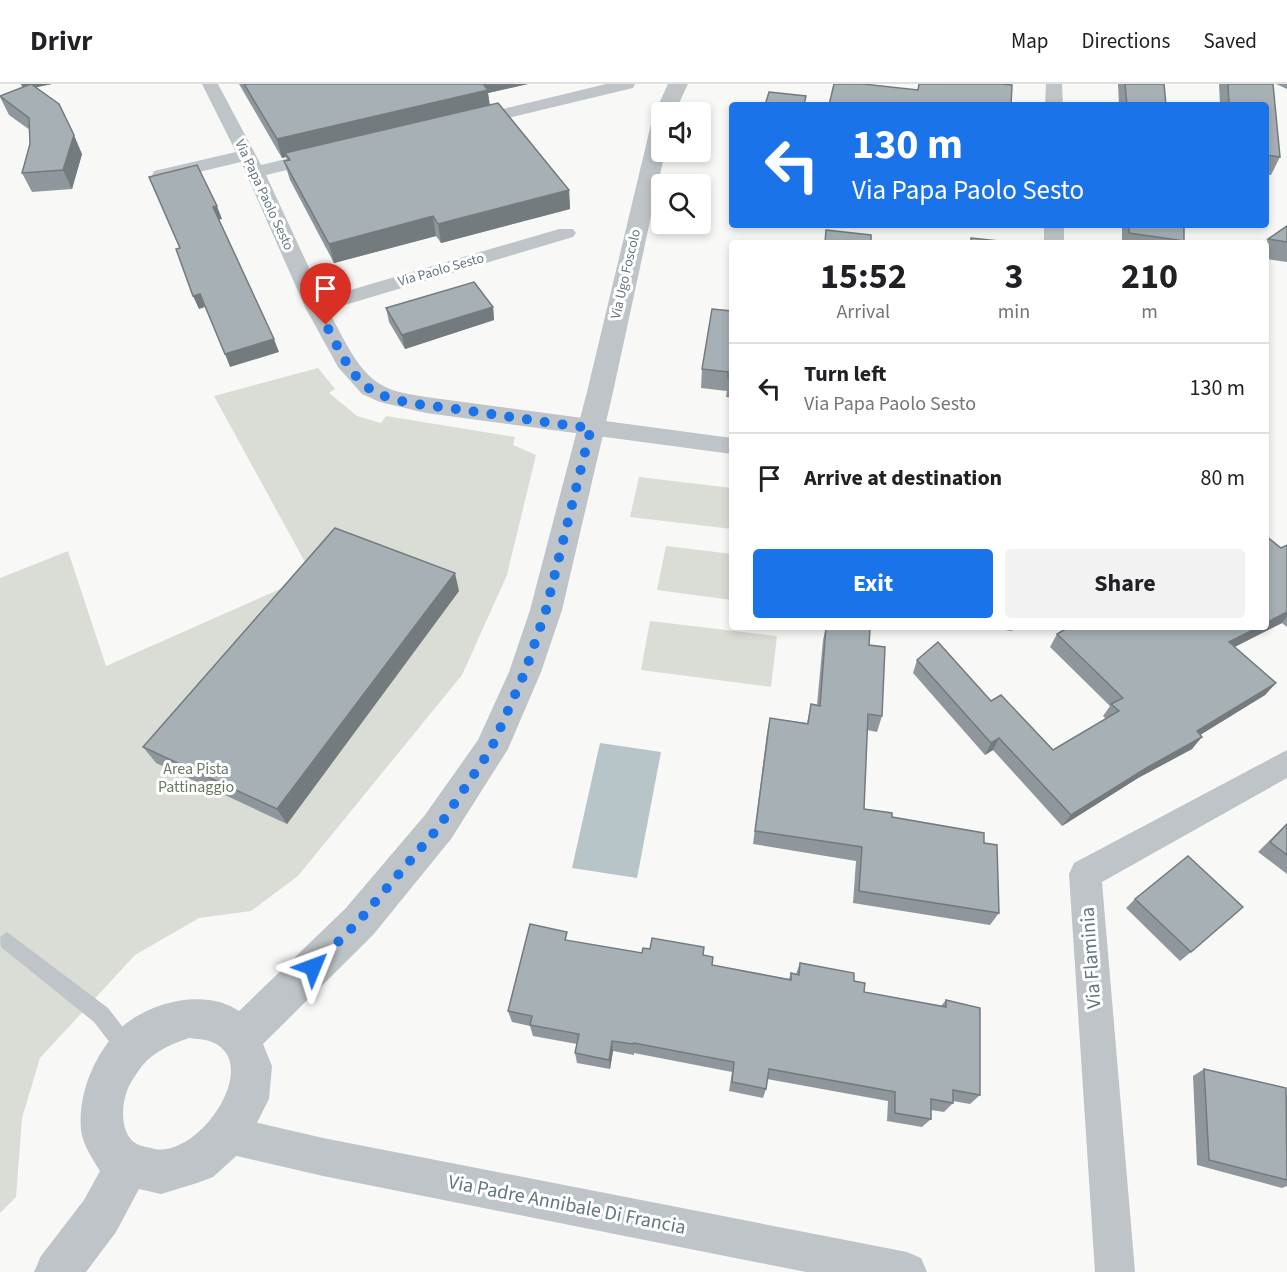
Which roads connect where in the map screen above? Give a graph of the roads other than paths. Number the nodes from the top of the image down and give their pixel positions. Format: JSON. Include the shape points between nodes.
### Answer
{"nodes":[{"id":1,"x":210,"y":84,"type":"edge"},
{"id":2,"x":627,"y":84,"type":"edge"},
{"id":3,"x":678,"y":84,"type":"edge"},
{"id":4,"x":1054,"y":84,"type":"edge"},
{"id":5,"x":670,"y":102,"type":"edge"},
{"id":6,"x":1054,"y":102,"type":"edge"},
{"id":7,"x":451,"y":126,"type":"edge"},
{"id":8,"x":339,"y":152,"type":"edge"},
{"id":9,"x":652,"y":162,"type":"edge"},
{"id":10,"x":251,"y":163,"type":"junction"},
{"id":11,"x":155,"y":176,"type":"edge"},
{"id":12,"x":566,"y":233,"type":"dead end"},
{"id":13,"x":316,"y":307,"type":"junction"},
{"id":14,"x":591,"y":428,"type":"junction"},
{"id":15,"x":729,"y":446,"type":"edge"},
{"id":16,"x":1287,"y":763,"type":"edge"},
{"id":17,"x":7,"y":941,"type":"dead end"},
{"id":18,"x":240,"y":1038,"type":"junction"},
{"id":19,"x":128,"y":1050,"type":"junction"},
{"id":20,"x":228,"y":1135,"type":"junction"},
{"id":21,"x":128,"y":1165,"type":"junction"},
{"id":22,"x":57,"y":1272,"type":"edge"},
{"id":23,"x":907,"y":1272,"type":"edge"},
{"id":24,"x":1115,"y":1272,"type":"edge"}],
"edges":[{"from":1,"to":10,"type":"street","name":"Via Papa Paolo Sesto"},
{"from":2,"to":7,"type":"street"},
{"from":3,"to":5,"type":"street"},
{"from":4,"to":6,"type":"street"},
{"from":8,"to":10,"type":"street"},
{"from":9,"to":14,"type":"street","name":"Via Ugo Foscolo"},
{"from":10,"to":11,"type":"street"},
{"from":10,"to":13,"type":"street","name":"Via Papa Paolo Sesto"},
{"from":12,"to":13,"type":"street","name":"Via Paolo Sesto"},
{"from":13,"to":14,"type":"street","name":"Via Papa Paolo Sesto","via":[[359,380],[388,397]]},
{"from":14,"to":15,"type":"street","name":"Via Papa Paolo Sesto"},
{"from":14,"to":18,"type":"street","name":"Via Ugo Foscolo","via":[[546,610],[525,672],[491,749],[438,828],[358,922]]},
{"from":16,"to":24,"type":"street","name":"Via Flaminia","via":[[1085,874]]},
{"from":17,"to":19,"type":"lane","via":[[101,1015]]},
{"from":18,"to":19,"type":"street","via":[[221,1023],[189,1018],[156,1028]]},
{"from":18,"to":20,"type":"street","via":[[251,1066],[248,1100]]},
{"from":19,"to":21,"type":"street","via":[[105,1089],[102,1131],[115,1155]]},
{"from":20,"to":21,"type":"street","via":[[196,1161],[161,1172]]},
{"from":20,"to":23,"type":"street","name":"Via Padre Annibale Di Francia"},
{"from":21,"to":22,"type":"street","via":[[100,1216]]}]}
